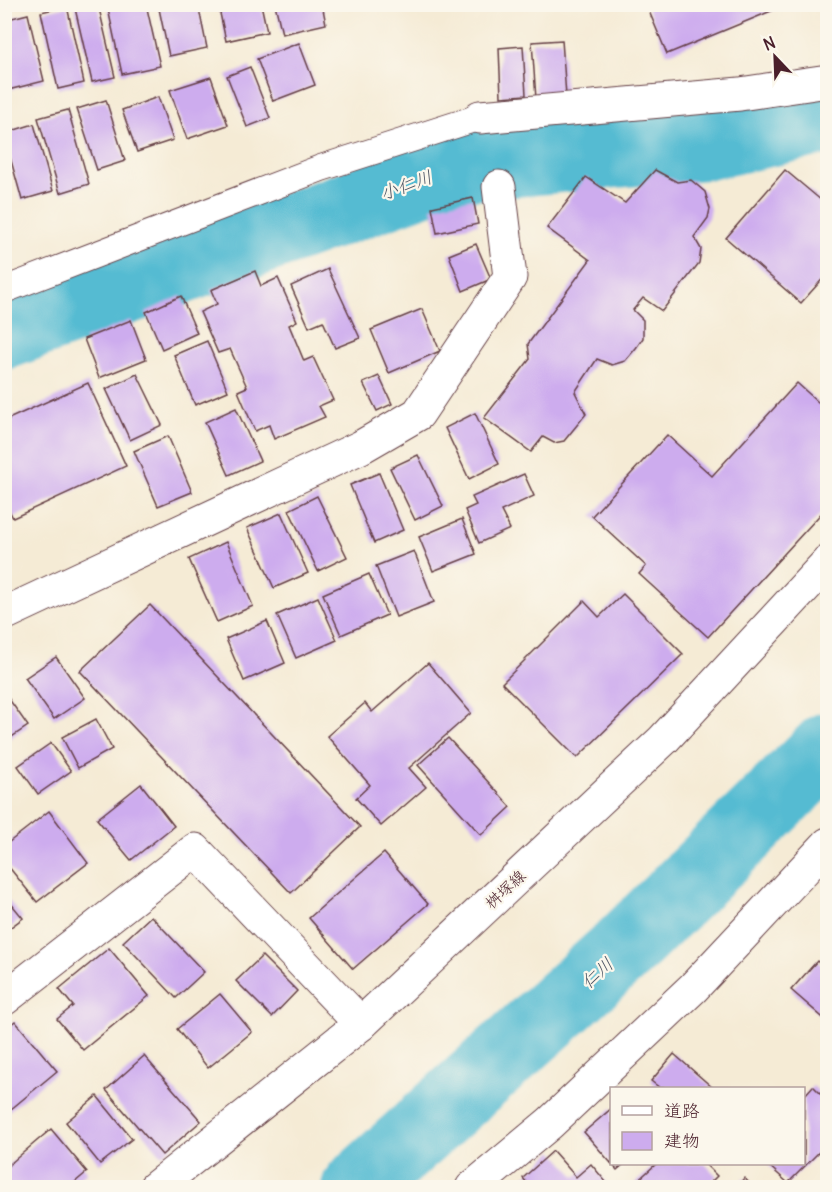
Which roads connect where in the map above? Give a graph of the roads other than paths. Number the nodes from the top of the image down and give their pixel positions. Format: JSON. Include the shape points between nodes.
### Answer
{"nodes":[{"id":1,"x":828,"y":81,"type":"edge"},
{"id":2,"x":480,"y":117,"type":"joint"},
{"id":3,"x":499,"y":187,"type":"dead end"},
{"id":4,"x":4,"y":290,"type":"edge"},
{"id":5,"x":828,"y":562,"type":"edge"},
{"id":6,"x":4,"y":614,"type":"edge"},
{"id":7,"x":828,"y":844,"type":"edge"},
{"id":8,"x":4,"y":999,"type":"edge"},
{"id":9,"x":361,"y":1024,"type":"junction"},
{"id":10,"x":155,"y":1188,"type":"edge"},
{"id":11,"x":472,"y":1188,"type":"edge"}],
"edges":[{"from":1,"to":2,"type":"street","via":[[740,94]]},
{"from":2,"to":4,"type":"street","via":[[321,168]]},
{"from":3,"to":6,"type":"street","via":[[510,277],[418,414],[361,447]]},
{"from":5,"to":9,"type":"street","name":"桝塚線","via":[[663,740]]},
{"from":7,"to":11,"type":"street","via":[[693,988],[550,1123]]},
{"from":8,"to":9,"type":"street","via":[[195,850]]},
{"from":9,"to":10,"type":"street","name":"桝塚線"}]}
